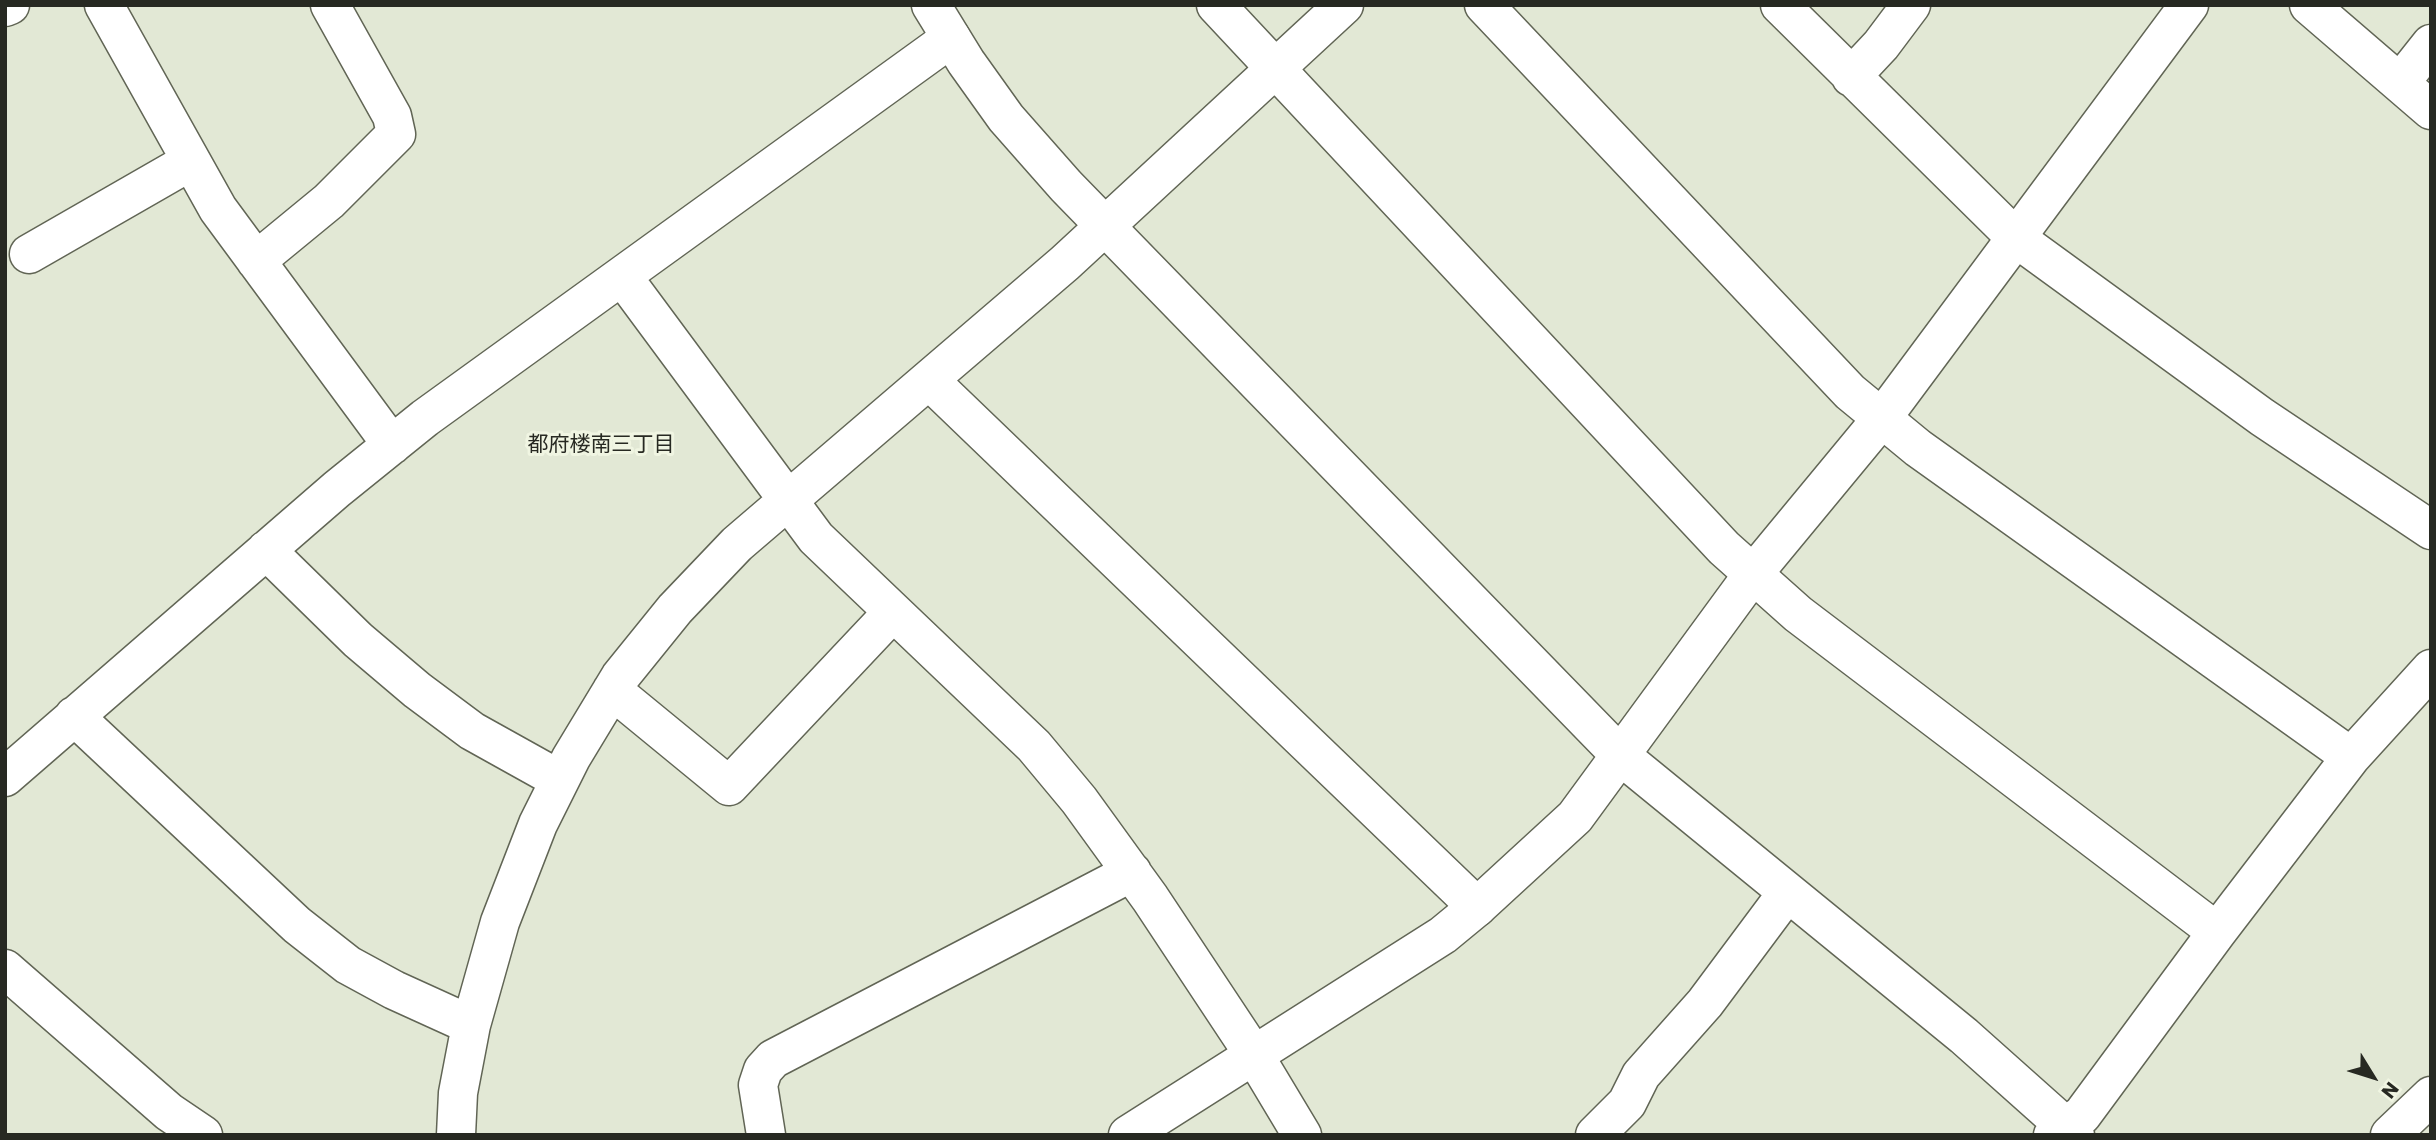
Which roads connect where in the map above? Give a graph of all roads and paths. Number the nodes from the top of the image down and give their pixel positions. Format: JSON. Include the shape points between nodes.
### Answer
{"nodes":[{"id":1,"x":10,"y":5,"type":"edge"},
{"id":2,"x":104,"y":5,"type":"edge"},
{"id":3,"x":330,"y":5,"type":"edge"},
{"id":4,"x":931,"y":5,"type":"edge"},
{"id":5,"x":1216,"y":5,"type":"edge"},
{"id":6,"x":1344,"y":5,"type":"edge"},
{"id":7,"x":1484,"y":5,"type":"edge"},
{"id":8,"x":1780,"y":5,"type":"edge"},
{"id":9,"x":1911,"y":5,"type":"edge"},
{"id":10,"x":2189,"y":5,"type":"edge"},
{"id":11,"x":2309,"y":5,"type":"edge"},
{"id":12,"x":5,"y":7,"type":"edge"},
{"id":13,"x":951,"y":38,"type":"junction"},
{"id":14,"x":2431,"y":44,"type":"edge"},
{"id":15,"x":1274,"y":70,"type":"junction"},
{"id":16,"x":1851,"y":77,"type":"junction"},
{"id":17,"x":2400,"y":83,"type":"junction"},
{"id":18,"x":2431,"y":110,"type":"edge"},
{"id":19,"x":191,"y":161,"type":"junction"},
{"id":20,"x":1104,"y":226,"type":"junction"},
{"id":21,"x":2016,"y":238,"type":"junction"},
{"id":22,"x":29,"y":254,"type":"dead end"},
{"id":23,"x":256,"y":261,"type":"junction"},
{"id":24,"x":622,"y":276,"type":"junction"},
{"id":25,"x":929,"y":380,"type":"junction"},
{"id":26,"x":1882,"y":418,"type":"junction"},
{"id":27,"x":392,"y":444,"type":"junction"},
{"id":28,"x":788,"y":500,"type":"junction"},
{"id":29,"x":2431,"y":530,"type":"edge"},
{"id":30,"x":266,"y":550,"type":"junction"},
{"id":31,"x":1753,"y":575,"type":"junction"},
{"id":32,"x":893,"y":612,"type":"junction"},
{"id":33,"x":2431,"y":668,"type":"edge"},
{"id":34,"x":612,"y":690,"type":"junction"},
{"id":35,"x":74,"y":716,"type":"junction"},
{"id":36,"x":1621,"y":756,"type":"junction"},
{"id":37,"x":2351,"y":757,"type":"junction"},
{"id":38,"x":5,"y":777,"type":"edge"},
{"id":39,"x":560,"y":780,"type":"junction"},
{"id":40,"x":1132,"y":872,"type":"junction"},
{"id":41,"x":1787,"y":893,"type":"junction"},
{"id":42,"x":1477,"y":907,"type":"junction"},
{"id":43,"x":2217,"y":932,"type":"junction"},
{"id":44,"x":5,"y":969,"type":"edge"},
{"id":45,"x":471,"y":1025,"type":"junction"},
{"id":46,"x":1254,"y":1055,"type":"junction"},
{"id":47,"x":2431,"y":1096,"type":"edge"},
{"id":48,"x":2064,"y":1132,"type":"edge"},
{"id":49,"x":2395,"y":1133,"type":"edge"},
{"id":50,"x":203,"y":1135,"type":"edge"},
{"id":51,"x":456,"y":1135,"type":"edge"},
{"id":52,"x":766,"y":1135,"type":"edge"},
{"id":53,"x":1128,"y":1135,"type":"edge"},
{"id":54,"x":1301,"y":1135,"type":"edge"},
{"id":55,"x":1595,"y":1135,"type":"edge"}],
"edges":[{"from":1,"to":12,"type":"street"},
{"from":2,"to":19,"type":"street"},
{"from":3,"to":23,"type":"street","via":[[392,116],[396,134],[329,201]]},
{"from":4,"to":13,"type":"street"},
{"from":5,"to":15,"type":"street"},
{"from":6,"to":15,"type":"street"},
{"from":7,"to":26,"type":"street","via":[[1850,392]]},
{"from":8,"to":16,"type":"street"},
{"from":9,"to":16,"type":"street"},
{"from":10,"to":21,"type":"street"},
{"from":11,"to":17,"type":"street"},
{"from":13,"to":20,"type":"street","via":[[1006,118]]},
{"from":13,"to":24,"type":"street"},
{"from":14,"to":17,"type":"street"},
{"from":15,"to":20,"type":"street"},
{"from":15,"to":31,"type":"street"},
{"from":16,"to":21,"type":"street"},
{"from":17,"to":18,"type":"street"},
{"from":19,"to":22,"type":"street"},
{"from":19,"to":23,"type":"street","via":[[218,209]]},
{"from":20,"to":25,"type":"street"},
{"from":20,"to":36,"type":"street"},
{"from":21,"to":26,"type":"street"},
{"from":21,"to":29,"type":"street","via":[[2262,417]]},
{"from":23,"to":27,"type":"street"},
{"from":24,"to":27,"type":"street"},
{"from":24,"to":28,"type":"street"},
{"from":25,"to":28,"type":"street"},
{"from":25,"to":42,"type":"street"},
{"from":26,"to":31,"type":"street"},
{"from":26,"to":37,"type":"street"},
{"from":27,"to":30,"type":"street"},
{"from":28,"to":32,"type":"street","via":[[816,538]]},
{"from":28,"to":34,"type":"street","via":[[737,544],[675,609]]},
{"from":30,"to":35,"type":"street"},
{"from":30,"to":39,"type":"street","via":[[417,690],[472,731]]},
{"from":31,"to":36,"type":"street"},
{"from":31,"to":43,"type":"street"},
{"from":32,"to":34,"type":"street","via":[[729,786]]},
{"from":32,"to":40,"type":"street","via":[[1034,746]]},
{"from":33,"to":37,"type":"street"},
{"from":34,"to":39,"type":"street"},
{"from":35,"to":38,"type":"street"},
{"from":35,"to":45,"type":"street","via":[[297,925],[338,957],[394,990]]},
{"from":36,"to":41,"type":"street"},
{"from":36,"to":42,"type":"street","via":[[1574,817]]},
{"from":37,"to":43,"type":"street"},
{"from":39,"to":45,"type":"street","via":[[500,922]]},
{"from":40,"to":46,"type":"street"},
{"from":40,"to":52,"type":"street","via":[[773,1059],[758,1086]]},
{"from":41,"to":48,"type":"street","via":[[1964,1036]]},
{"from":41,"to":55,"type":"street","via":[[1705,1003],[1641,1075],[1627,1103]]},
{"from":42,"to":46,"type":"street","via":[[1443,935]]},
{"from":43,"to":48,"type":"street","via":[[2082,1115]]},
{"from":44,"to":50,"type":"street","via":[[169,1112]]},
{"from":45,"to":51,"type":"street","via":[[458,1093]]},
{"from":46,"to":53,"type":"street"},
{"from":46,"to":54,"type":"street"},
{"from":47,"to":49,"type":"street"}]}
